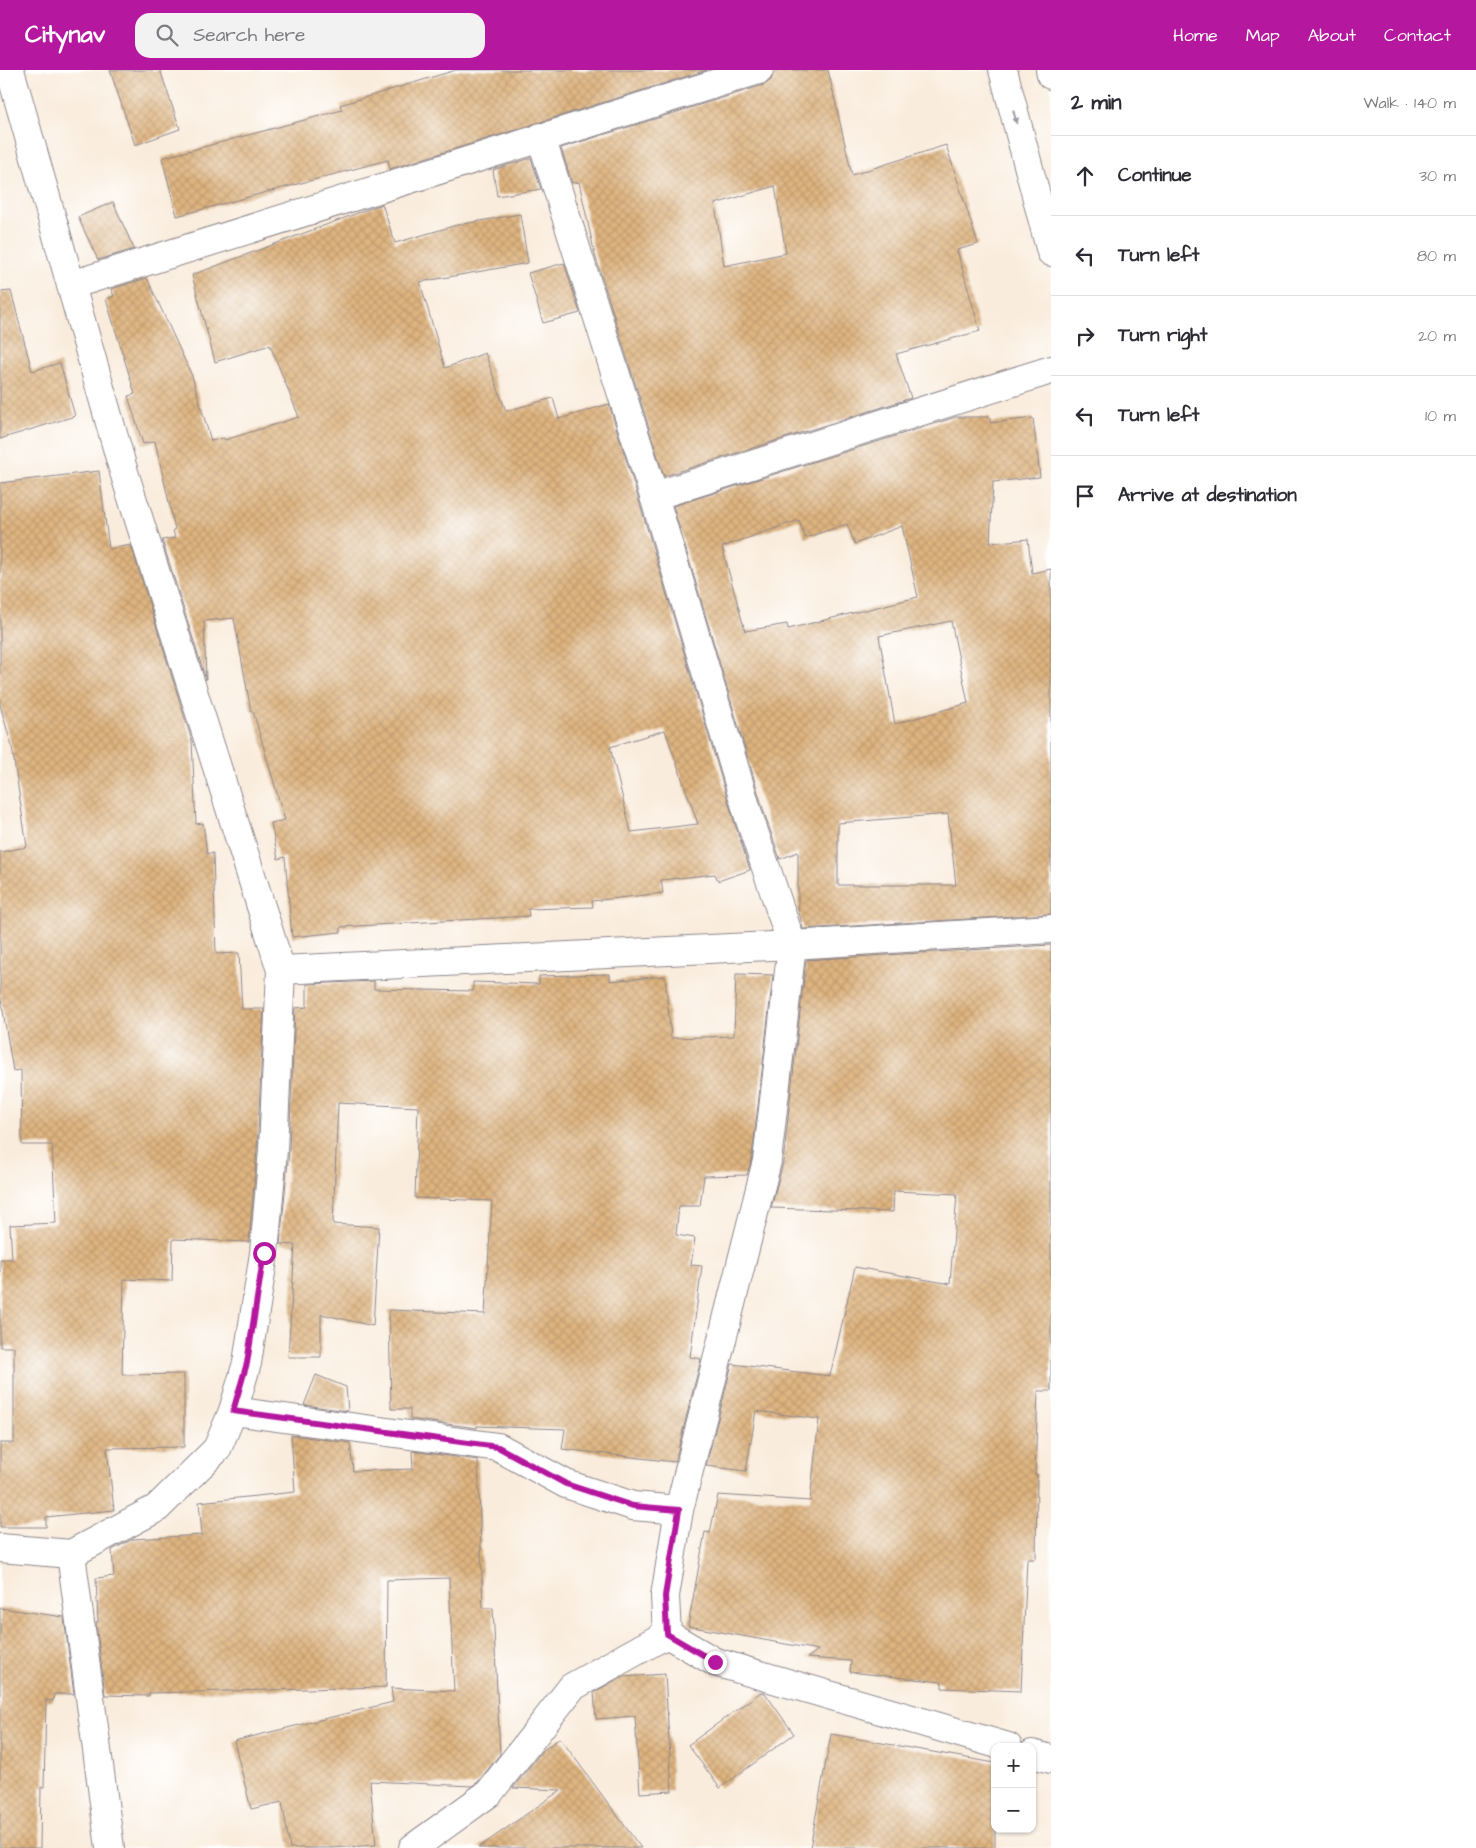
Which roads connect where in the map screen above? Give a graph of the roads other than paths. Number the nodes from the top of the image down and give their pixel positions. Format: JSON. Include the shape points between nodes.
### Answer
{"nodes":[{"id":1,"x":10,"y":70,"type":"edge"},
{"id":2,"x":759,"y":70,"type":"edge"},
{"id":3,"x":1002,"y":70,"type":"edge"},
{"id":4,"x":1050,"y":70,"type":"edge"},
{"id":5,"x":1051,"y":74,"type":"edge"},
{"id":6,"x":541,"y":137,"type":"junction"},
{"id":7,"x":1051,"y":252,"type":"edge"},
{"id":8,"x":71,"y":285,"type":"junction"},
{"id":9,"x":1051,"y":370,"type":"edge"},
{"id":10,"x":654,"y":496,"type":"junction"},
{"id":11,"x":1051,"y":929,"type":"edge"},
{"id":12,"x":792,"y":945,"type":"junction"},
{"id":13,"x":281,"y":970,"type":"junction"},
{"id":14,"x":233,"y":1411,"type":"junction"},
{"id":15,"x":679,"y":1510,"type":"junction"},
{"id":16,"x":0,"y":1548,"type":"edge"},
{"id":17,"x":72,"y":1554,"type":"junction"},
{"id":18,"x":667,"y":1634,"type":"junction"},
{"id":19,"x":994,"y":1743,"type":"edge"},
{"id":20,"x":1036,"y":1755,"type":"edge"},
{"id":21,"x":1051,"y":1759,"type":"edge"},
{"id":22,"x":110,"y":1848,"type":"edge"},
{"id":23,"x":413,"y":1848,"type":"edge"}],
"edges":[{"from":1,"to":8,"type":"street"},
{"from":2,"to":6,"type":"street"},
{"from":3,"to":7,"type":"street","one_way":true},
{"from":4,"to":5,"type":"street"},
{"from":6,"to":8,"type":"street"},
{"from":6,"to":10,"type":"street"},
{"from":8,"to":13,"type":"street","via":[[123,469]]},
{"from":9,"to":10,"type":"street"},
{"from":10,"to":12,"type":"street","via":[[749,817]]},
{"from":11,"to":12,"type":"street"},
{"from":12,"to":13,"type":"street"},
{"from":12,"to":15,"type":"street","via":[[767,1161]]},
{"from":13,"to":14,"type":"street","via":[[273,1150],[264,1253],[247,1363]]},
{"from":14,"to":15,"type":"street","via":[[498,1447],[566,1484],[633,1506]]},
{"from":14,"to":17,"type":"street","via":[[217,1449],[157,1508]]},
{"from":15,"to":18,"type":"street","via":[[665,1596]]},
{"from":16,"to":17,"type":"street"},
{"from":17,"to":22,"type":"street"},
{"from":18,"to":19,"type":"street","via":[[715,1662]]},
{"from":18,"to":23,"type":"street","via":[[572,1687],[489,1794]]},
{"from":20,"to":21,"type":"street"}]}
